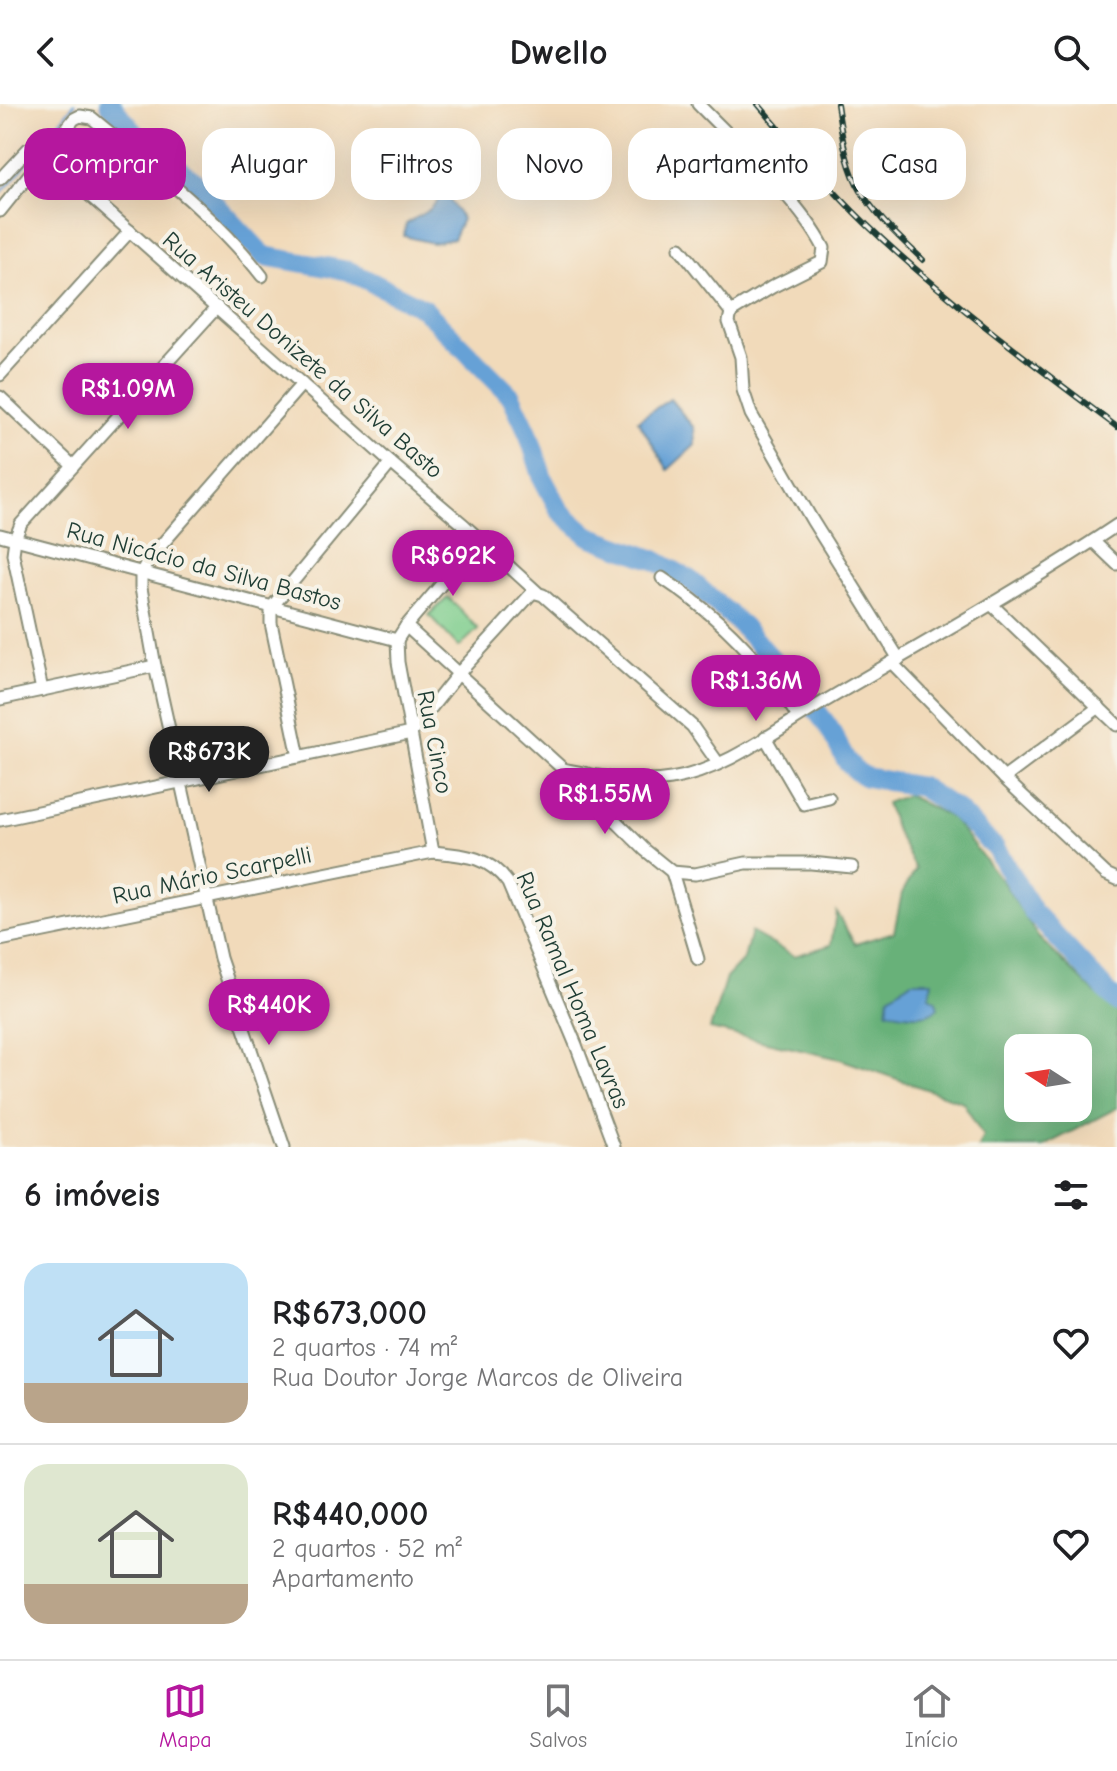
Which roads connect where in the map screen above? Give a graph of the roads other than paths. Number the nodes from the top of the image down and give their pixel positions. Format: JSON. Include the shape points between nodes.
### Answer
{"nodes":[{"id":1,"x":698,"y":104,"type":"edge"},
{"id":2,"x":67,"y":128,"type":"edge"},
{"id":3,"x":104,"y":128,"type":"edge"},
{"id":4,"x":24,"y":153,"type":"edge"},
{"id":5,"x":0,"y":179,"type":"edge"},
{"id":6,"x":24,"y":183,"type":"edge"},
{"id":7,"x":186,"y":198,"type":"edge"},
{"id":8,"x":94,"y":200,"type":"edge"},
{"id":9,"x":0,"y":211,"type":"edge"},
{"id":10,"x":130,"y":231,"type":"junction"},
{"id":11,"x":680,"y":248,"type":"dead end"},
{"id":12,"x":262,"y":276,"type":"dead end"},
{"id":13,"x":217,"y":307,"type":"junction"},
{"id":14,"x":731,"y":312,"type":"junction"},
{"id":15,"x":0,"y":375,"type":"edge"},
{"id":16,"x":302,"y":384,"type":"junction"},
{"id":17,"x":0,"y":397,"type":"edge"},
{"id":18,"x":391,"y":463,"type":"junction"},
{"id":19,"x":73,"y":466,"type":"junction"},
{"id":20,"x":1117,"y":525,"type":"edge"},
{"id":21,"x":0,"y":535,"type":"edge"},
{"id":22,"x":476,"y":538,"type":"junction"},
{"id":23,"x":15,"y":539,"type":"junction"},
{"id":24,"x":1093,"y":541,"type":"junction"},
{"id":25,"x":1117,"y":564,"type":"edge"},
{"id":26,"x":141,"y":573,"type":"junction"},
{"id":27,"x":662,"y":578,"type":"dead end"},
{"id":28,"x":532,"y":594,"type":"junction"},
{"id":29,"x":991,"y":604,"type":"junction"},
{"id":30,"x":271,"y":608,"type":"junction"},
{"id":31,"x":406,"y":626,"type":"junction"},
{"id":32,"x":397,"y":640,"type":"junction"},
{"id":33,"x":896,"y":661,"type":"junction"},
{"id":34,"x":155,"y":666,"type":"junction"},
{"id":35,"x":458,"y":674,"type":"junction"},
{"id":36,"x":42,"y":690,"type":"junction"},
{"id":37,"x":0,"y":699,"type":"edge"},
{"id":38,"x":1099,"y":707,"type":"junction"},
{"id":39,"x":804,"y":714,"type":"junction"},
{"id":40,"x":1117,"y":725,"type":"edge"},
{"id":41,"x":411,"y":733,"type":"junction"},
{"id":42,"x":765,"y":737,"type":"junction"},
{"id":43,"x":299,"y":757,"type":"junction"},
{"id":44,"x":718,"y":763,"type":"junction"},
{"id":45,"x":563,"y":769,"type":"junction"},
{"id":46,"x":1004,"y":778,"type":"junction"},
{"id":47,"x":182,"y":782,"type":"junction"},
{"id":48,"x":829,"y":798,"type":"dead end"},
{"id":49,"x":0,"y":820,"type":"edge"},
{"id":50,"x":433,"y":852,"type":"junction"},
{"id":51,"x":852,"y":867,"type":"dead end"},
{"id":52,"x":672,"y":872,"type":"junction"},
{"id":53,"x":1117,"y":879,"type":"edge"},
{"id":54,"x":207,"y":899,"type":"junction"},
{"id":55,"x":0,"y":940,"type":"edge"},
{"id":56,"x":698,"y":959,"type":"dead end"},
{"id":57,"x":284,"y":1147,"type":"edge"},
{"id":58,"x":614,"y":1147,"type":"edge"}],
"edges":[{"from":1,"to":14,"type":"street","via":[[793,206],[824,248],[818,265]]},
{"from":2,"to":3,"type":"street","via":[[80,116]]},
{"from":4,"to":5,"type":"street","name":"Rua Aristeu Donizete da Silva Basto"},
{"from":6,"to":9,"type":"street"},
{"from":7,"to":12,"type":"street"},
{"from":8,"to":10,"type":"street","name":"Rua Aristeu Donizete da Silva Basto"},
{"from":10,"to":13,"type":"street","name":"Rua Aristeu Donizete da Silva Basto"},
{"from":10,"to":15,"type":"street"},
{"from":11,"to":14,"type":"street"},
{"from":13,"to":16,"type":"street","name":"Rua Aristeu Donizete da Silva Basto"},
{"from":13,"to":19,"type":"street"},
{"from":14,"to":33,"type":"street","via":[[751,414]]},
{"from":16,"to":18,"type":"street","name":"Rua Aristeu Donizete da Silva Basto"},
{"from":16,"to":26,"type":"street"},
{"from":17,"to":19,"type":"street"},
{"from":18,"to":22,"type":"street","name":"Rua Aristeu Donizete da Silva Basto"},
{"from":18,"to":30,"type":"street"},
{"from":19,"to":23,"type":"street","via":[[21,524]]},
{"from":20,"to":24,"type":"street"},
{"from":21,"to":23,"type":"street","name":"Rua Nicácio da Silva Bastos"},
{"from":22,"to":28,"type":"street","name":"Rua Aristeu Donizete da Silva Basto"},
{"from":22,"to":31,"type":"street"},
{"from":23,"to":26,"type":"street","name":"Rua Nicácio da Silva Bastos"},
{"from":23,"to":36,"type":"street","via":[[13,554]]},
{"from":24,"to":25,"type":"street"},
{"from":24,"to":29,"type":"street"},
{"from":26,"to":30,"type":"street","name":"Rua Nicácio da Silva Bastos"},
{"from":26,"to":34,"type":"street"},
{"from":27,"to":39,"type":"street","via":[[740,642]]},
{"from":28,"to":35,"type":"street"},
{"from":28,"to":44,"type":"street","name":"Rua Aristeu Donizete da Silva Basto","via":[[692,726]]},
{"from":29,"to":33,"type":"street"},
{"from":29,"to":38,"type":"street"},
{"from":30,"to":32,"type":"street","name":"Rua Nicácio da Silva Bastos"},
{"from":30,"to":43,"type":"street"},
{"from":31,"to":32,"type":"street"},
{"from":31,"to":35,"type":"street"},
{"from":32,"to":41,"type":"street","name":"Rua Cinco"},
{"from":33,"to":39,"type":"street"},
{"from":33,"to":46,"type":"street"},
{"from":34,"to":36,"type":"street"},
{"from":34,"to":47,"type":"street"},
{"from":35,"to":41,"type":"street"},
{"from":35,"to":45,"type":"street"},
{"from":36,"to":37,"type":"street"},
{"from":38,"to":40,"type":"street"},
{"from":38,"to":46,"type":"street"},
{"from":39,"to":42,"type":"street"},
{"from":41,"to":43,"type":"street"},
{"from":41,"to":50,"type":"street","name":"Rua Cinco"},
{"from":42,"to":44,"type":"street"},
{"from":42,"to":48,"type":"street","via":[[804,804]]},
{"from":43,"to":47,"type":"street"},
{"from":44,"to":45,"type":"street","via":[[669,780]]},
{"from":45,"to":52,"type":"street"},
{"from":46,"to":53,"type":"street"},
{"from":47,"to":49,"type":"street"},
{"from":47,"to":54,"type":"street"},
{"from":50,"to":54,"type":"street","name":"Rua Mário Scarpelli"},
{"from":50,"to":58,"type":"street","name":"Rua Ramal Homa Lavras","via":[[484,860],[508,883]]},
{"from":51,"to":52,"type":"street","via":[[746,863],[695,874]]},
{"from":52,"to":56,"type":"street"},
{"from":54,"to":55,"type":"street","name":"Rua Mário Scarpelli"},
{"from":54,"to":57,"type":"street","via":[[220,958]]}]}
